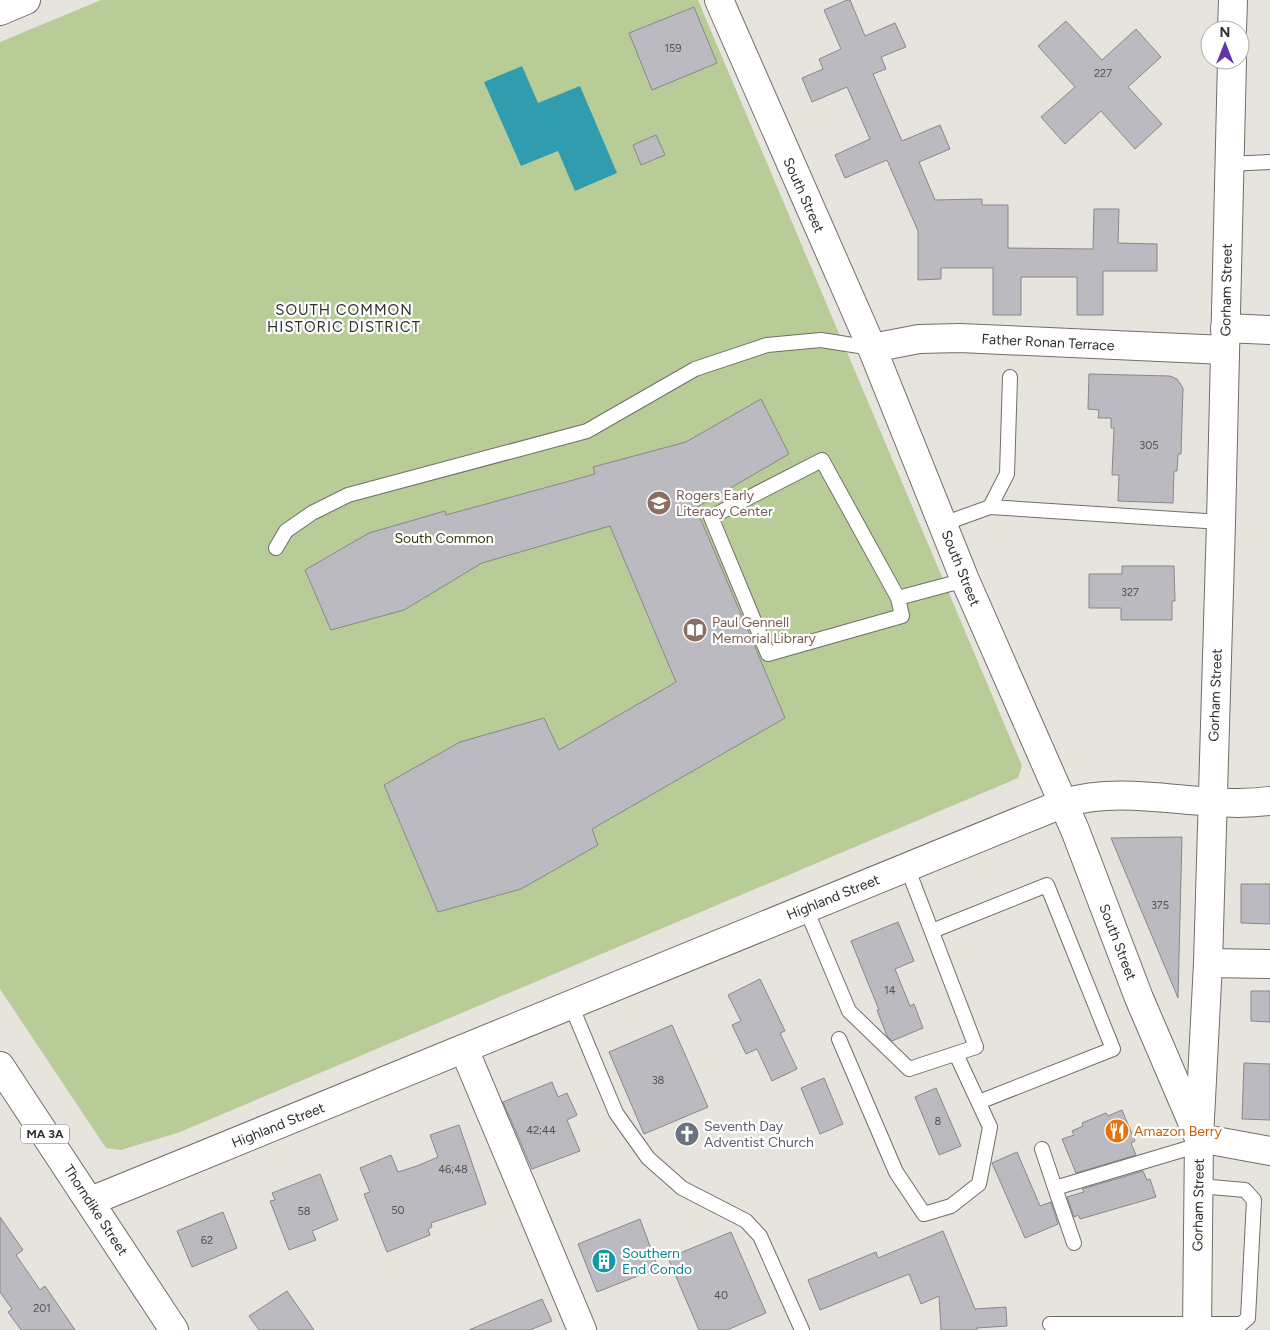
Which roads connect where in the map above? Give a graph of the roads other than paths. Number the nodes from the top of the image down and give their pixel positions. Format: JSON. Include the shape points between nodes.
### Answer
{"nodes":[{"id":1,"x":26,"y":0,"type":"edge"},
{"id":2,"x":719,"y":0,"type":"edge"},
{"id":3,"x":1233,"y":0,"type":"edge"},
{"id":4,"x":0,"y":11,"type":"edge"},
{"id":5,"x":1232,"y":20,"type":"edge"},
{"id":6,"x":1232,"y":70,"type":"edge"},
{"id":7,"x":1270,"y":162,"type":"edge"},
{"id":8,"x":1229,"y":164,"type":"junction"},
{"id":9,"x":1270,"y":330,"type":"edge"},
{"id":10,"x":1225,"y":339,"type":"junction"},
{"id":11,"x":872,"y":348,"type":"junction"},
{"id":12,"x":1010,"y":377,"type":"dead end"},
{"id":13,"x":990,"y":507,"type":"junction"},
{"id":14,"x":1221,"y":522,"type":"junction"},
{"id":15,"x":943,"y":524,"type":"junction"},
{"id":16,"x":276,"y":548,"type":"dead end"},
{"id":17,"x":965,"y":580,"type":"junction"},
{"id":18,"x":898,"y":598,"type":"junction"},
{"id":19,"x":1270,"y":801,"type":"edge"},
{"id":20,"x":1212,"y":802,"type":"junction"},
{"id":21,"x":1064,"y":804,"type":"junction"},
{"id":22,"x":907,"y":867,"type":"junction"},
{"id":23,"x":806,"y":909,"type":"junction"},
{"id":24,"x":932,"y":931,"type":"junction"},
{"id":25,"x":1208,"y":963,"type":"junction"},
{"id":26,"x":1270,"y":964,"type":"edge"},
{"id":27,"x":571,"y":1005,"type":"junction"},
{"id":28,"x":839,"y":1038,"type":"dead end"},
{"id":29,"x":464,"y":1048,"type":"junction"},
{"id":30,"x":956,"y":1054,"type":"junction"},
{"id":31,"x":2,"y":1074,"type":"edge"},
{"id":32,"x":978,"y":1102,"type":"junction"},
{"id":33,"x":1199,"y":1142,"type":"junction"},
{"id":34,"x":1042,"y":1149,"type":"dead end"},
{"id":35,"x":1270,"y":1151,"type":"edge"},
{"id":36,"x":1199,"y":1186,"type":"junction"},
{"id":37,"x":1055,"y":1188,"type":"junction"},
{"id":38,"x":91,"y":1202,"type":"junction"},
{"id":39,"x":1074,"y":1243,"type":"dead end"},
{"id":40,"x":1050,"y":1324,"type":"dead end"},
{"id":41,"x":1197,"y":1327,"type":"edge"},
{"id":42,"x":174,"y":1330,"type":"edge"},
{"id":43,"x":582,"y":1330,"type":"edge"},
{"id":44,"x":802,"y":1330,"type":"edge"}],
"edges":[{"from":1,"to":4,"type":"street"},
{"from":2,"to":11,"type":"street","name":"South Street"},
{"from":3,"to":5,"type":"street"},
{"from":6,"to":8,"type":"street","name":"Gorham Street"},
{"from":7,"to":8,"type":"lane"},
{"from":8,"to":10,"type":"street","name":"Gorham Street"},
{"from":9,"to":10,"type":"street","name":"Father Ronan Terrace"},
{"from":10,"to":11,"type":"street","name":"Father Ronan Terrace","via":[[920,339]]},
{"from":10,"to":14,"type":"street","name":"Gorham Street"},
{"from":11,"to":15,"type":"street","name":"South Street"},
{"from":11,"to":16,"type":"lane","via":[[821,340],[767,345],[704,366],[587,432],[348,495],[312,513],[286,531]]},
{"from":12,"to":13,"type":"lane","via":[[1007,474]]},
{"from":13,"to":14,"type":"lane"},
{"from":13,"to":15,"type":"lane"},
{"from":14,"to":20,"type":"street","name":"Gorham Street"},
{"from":15,"to":17,"type":"street","name":"South Street"},
{"from":17,"to":18,"type":"lane"},
{"from":17,"to":21,"type":"street","name":"South Street"},
{"from":18,"to":18,"type":"lane","via":[[822,460],[711,517],[768,654],[902,616]]},
{"from":19,"to":20,"type":"street","name":"Highland Street"},
{"from":20,"to":21,"type":"street","name":"Highland Street","via":[[1102,795]]},
{"from":20,"to":25,"type":"street","name":"Gorham Street"},
{"from":21,"to":22,"type":"street","name":"Highland Street"},
{"from":21,"to":33,"type":"street","name":"South Street"},
{"from":22,"to":23,"type":"street","name":"Highland Street"},
{"from":22,"to":24,"type":"lane"},
{"from":23,"to":27,"type":"street","name":"Highland Street"},
{"from":23,"to":30,"type":"lane","via":[[849,1011],[860,1022],[909,1069]]},
{"from":24,"to":30,"type":"lane","via":[[976,1047]]},
{"from":24,"to":32,"type":"lane","via":[[1047,885],[1113,1048]]},
{"from":25,"to":26,"type":"street"},
{"from":25,"to":33,"type":"street","name":"Gorham Street"},
{"from":27,"to":29,"type":"street","name":"Highland Street"},
{"from":27,"to":44,"type":"lane","via":[[616,1114],[648,1158],[682,1188],[746,1221],[760,1236]]},
{"from":28,"to":32,"type":"lane","via":[[896,1172],[924,1214],[951,1206],[979,1184],[990,1127]]},
{"from":29,"to":38,"type":"street","name":"Highland Street"},
{"from":29,"to":43,"type":"street"},
{"from":30,"to":32,"type":"lane"},
{"from":31,"to":38,"type":"street","name":"Thorndike Street","number":"MA 3A"},
{"from":33,"to":35,"type":"street"},
{"from":33,"to":36,"type":"street","name":"Gorham Street"},
{"from":33,"to":37,"type":"lane"},
{"from":34,"to":37,"type":"lane"},
{"from":36,"to":41,"type":"street","name":"Gorham Street"},
{"from":36,"to":41,"type":"lane","via":[[1245,1190],[1254,1200],[1248,1318],[1241,1324]]},
{"from":37,"to":39,"type":"lane"},
{"from":38,"to":42,"type":"street","name":"Thorndike Street","number":"MA 3A"},
{"from":40,"to":41,"type":"lane"}]}
